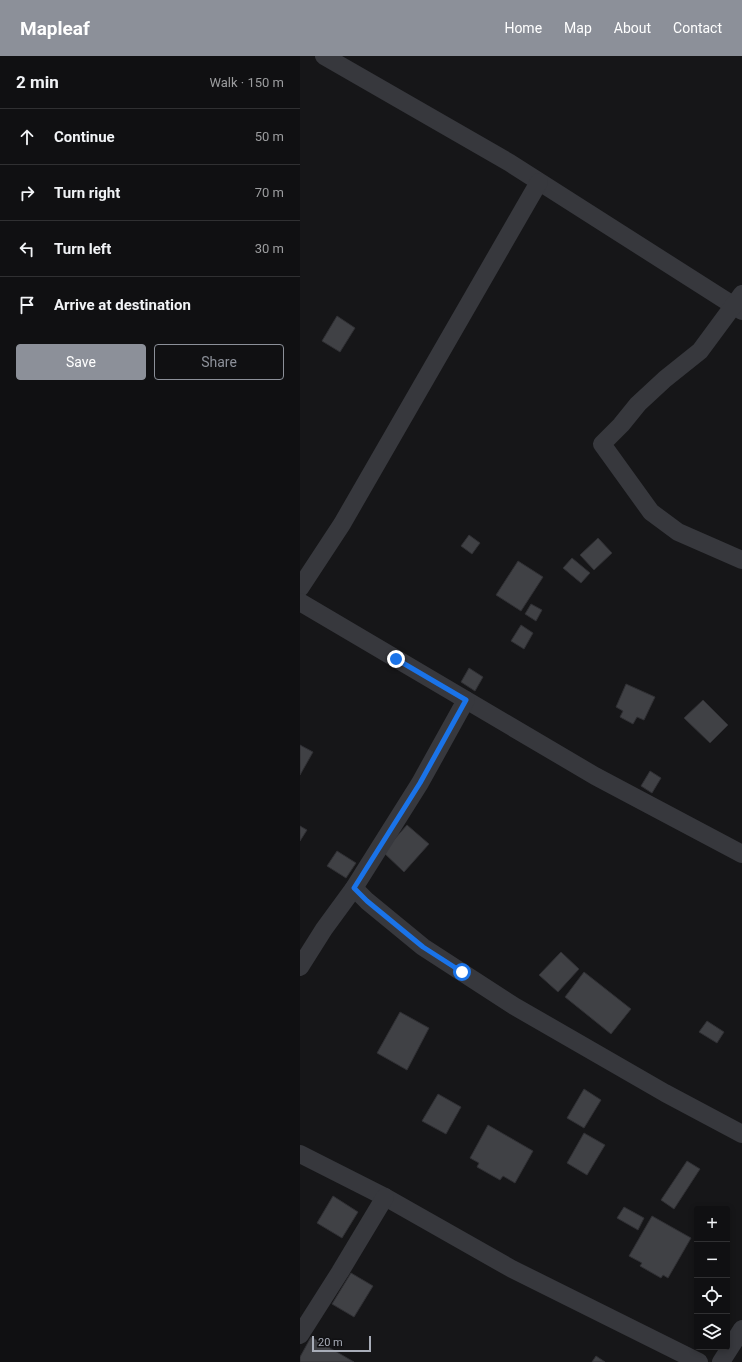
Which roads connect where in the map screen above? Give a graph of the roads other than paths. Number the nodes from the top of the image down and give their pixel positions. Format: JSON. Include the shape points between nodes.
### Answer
{"nodes":[{"id":1,"x":324,"y":56,"type":"edge"},
{"id":2,"x":539,"y":182,"type":"junction"},
{"id":3,"x":739,"y":304,"type":"edge"},
{"id":4,"x":742,"y":560,"type":"edge"},
{"id":5,"x":300,"y":588,"type":"edge"},
{"id":6,"x":300,"y":602,"type":"edge"},
{"id":7,"x":466,"y":700,"type":"junction"},
{"id":8,"x":742,"y":854,"type":"edge"},
{"id":9,"x":354,"y":888,"type":"junction"},
{"id":10,"x":300,"y":968,"type":"edge"},
{"id":11,"x":742,"y":1134,"type":"edge"},
{"id":12,"x":300,"y":1154,"type":"edge"},
{"id":13,"x":385,"y":1197,"type":"junction"},
{"id":14,"x":742,"y":1329,"type":"edge"},
{"id":15,"x":300,"y":1335,"type":"edge"},
{"id":16,"x":699,"y":1362,"type":"edge"},
{"id":17,"x":721,"y":1362,"type":"edge"}],
"edges":[{"from":1,"to":2,"type":"street"},
{"from":2,"to":3,"type":"street"},
{"from":2,"to":5,"type":"street","via":[[342,524]]},
{"from":3,"to":4,"type":"street","via":[[700,351],[638,404],[602,444],[651,512],[678,532]]},
{"from":6,"to":7,"type":"street"},
{"from":7,"to":8,"type":"street","via":[[595,776]]},
{"from":7,"to":9,"type":"street","via":[[420,783]]},
{"from":9,"to":10,"type":"street"},
{"from":9,"to":11,"type":"street","via":[[423,947],[514,1006]]},
{"from":12,"to":13,"type":"street"},
{"from":13,"to":15,"type":"street"},
{"from":13,"to":16,"type":"street","via":[[512,1269]]},
{"from":14,"to":17,"type":"street"}]}
